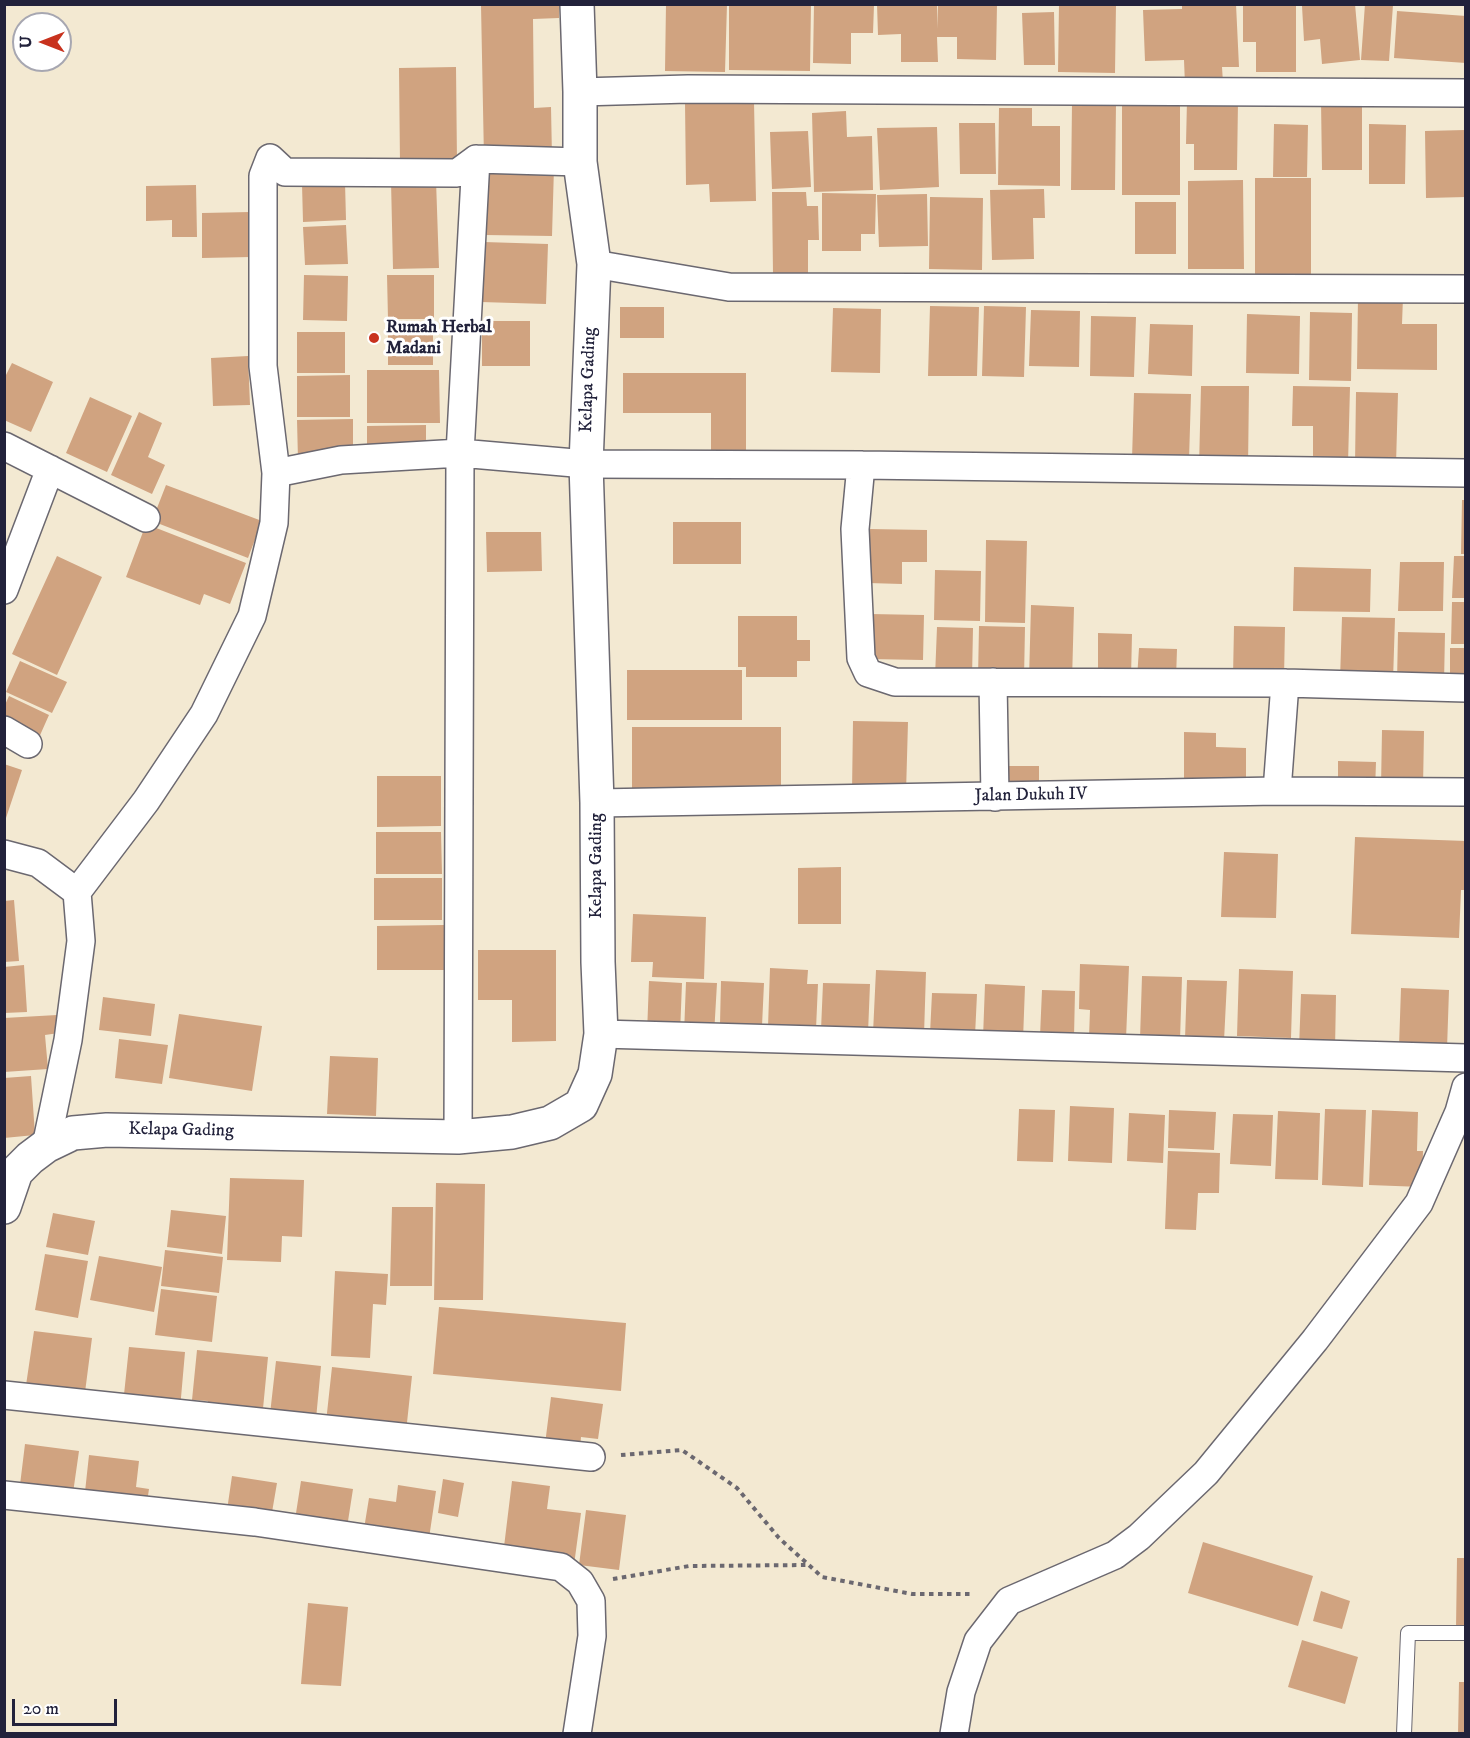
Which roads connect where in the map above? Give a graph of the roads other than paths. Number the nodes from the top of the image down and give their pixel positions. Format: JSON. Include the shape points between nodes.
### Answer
{"nodes":[{"id":1,"x":577,"y":4,"type":"edge"},
{"id":2,"x":580,"y":92,"type":"junction"},
{"id":3,"x":1466,"y":93,"type":"edge"},
{"id":4,"x":476,"y":159,"type":"junction"},
{"id":5,"x":580,"y":162,"type":"junction"},
{"id":6,"x":594,"y":264,"type":"junction"},
{"id":7,"x":1466,"y":290,"type":"edge"},
{"id":8,"x":4,"y":446,"type":"edge"},
{"id":9,"x":460,"y":453,"type":"junction"},
{"id":10,"x":586,"y":464,"type":"junction"},
{"id":11,"x":861,"y":465,"type":"junction"},
{"id":12,"x":50,"y":470,"type":"junction"},
{"id":13,"x":276,"y":473,"type":"junction"},
{"id":14,"x":1466,"y":473,"type":"edge"},
{"id":15,"x":146,"y":518,"type":"dead end"},
{"id":16,"x":4,"y":590,"type":"edge"},
{"id":17,"x":993,"y":682,"type":"junction"},
{"id":18,"x":1285,"y":684,"type":"junction"},
{"id":19,"x":1466,"y":688,"type":"edge"},
{"id":20,"x":4,"y":730,"type":"edge"},
{"id":21,"x":28,"y":744,"type":"dead end"},
{"id":22,"x":1277,"y":791,"type":"junction"},
{"id":23,"x":1466,"y":792,"type":"edge"},
{"id":24,"x":995,"y":797,"type":"junction"},
{"id":25,"x":597,"y":803,"type":"junction"},
{"id":26,"x":4,"y":854,"type":"edge"},
{"id":27,"x":76,"y":892,"type":"junction"},
{"id":28,"x":601,"y":1034,"type":"junction"},
{"id":29,"x":1466,"y":1058,"type":"edge"},
{"id":30,"x":1463,"y":1103,"type":"edge"},
{"id":31,"x":458,"y":1137,"type":"junction"},
{"id":32,"x":46,"y":1146,"type":"junction"},
{"id":33,"x":4,"y":1207,"type":"edge"},
{"id":34,"x":4,"y":1395,"type":"edge"},
{"id":35,"x":591,"y":1457,"type":"road end"},
{"id":36,"x":4,"y":1495,"type":"edge"},
{"id":37,"x":1466,"y":1633,"type":"edge"},
{"id":38,"x":577,"y":1734,"type":"edge"},
{"id":39,"x":954,"y":1734,"type":"edge"},
{"id":40,"x":1404,"y":1734,"type":"edge"}],
"edges":[{"from":1,"to":2,"type":"street","name":"Kelapa Gading"},
{"from":2,"to":3,"type":"street","via":[[700,89]]},
{"from":2,"to":5,"type":"street","name":"Kelapa Gading"},
{"from":4,"to":5,"type":"street"},
{"from":4,"to":9,"type":"street"},
{"from":4,"to":13,"type":"street","via":[[457,173],[285,172],[270,158],[263,176],[263,366]]},
{"from":5,"to":6,"type":"street","name":"Kelapa Gading"},
{"from":6,"to":7,"type":"street","via":[[729,287]]},
{"from":6,"to":10,"type":"street","name":"Kelapa Gading"},
{"from":8,"to":12,"type":"street"},
{"from":9,"to":10,"type":"street"},
{"from":9,"to":13,"type":"street","via":[[341,460]]},
{"from":9,"to":31,"type":"street"},
{"from":10,"to":11,"type":"street"},
{"from":10,"to":25,"type":"street","name":"Kelapa Gading"},
{"from":11,"to":14,"type":"street"},
{"from":11,"to":17,"type":"street","via":[[855,529],[861,658],[867,673],[895,682]]},
{"from":12,"to":15,"type":"street"},
{"from":12,"to":16,"type":"street"},
{"from":13,"to":27,"type":"street","via":[[274,523],[252,616],[204,714],[146,801]]},
{"from":17,"to":18,"type":"street"},
{"from":17,"to":24,"type":"street"},
{"from":18,"to":19,"type":"street"},
{"from":18,"to":22,"type":"street"},
{"from":20,"to":21,"type":"street"},
{"from":22,"to":23,"type":"street","name":"Jalan Dukuh IV"},
{"from":22,"to":24,"type":"street","name":"Jalan Dukuh IV"},
{"from":24,"to":25,"type":"street","name":"Jalan Dukuh IV"},
{"from":25,"to":28,"type":"street","name":"Kelapa Gading"},
{"from":26,"to":27,"type":"street","via":[[38,863]]},
{"from":27,"to":32,"type":"street","via":[[81,941],[68,1040]]},
{"from":28,"to":29,"type":"street"},
{"from":28,"to":31,"type":"street","name":"Kelapa Gading","via":[[595,1074],[581,1105],[550,1123],[512,1132]]},
{"from":30,"to":39,"type":"street","via":[[1419,1203],[1316,1340],[1206,1473],[1115,1555],[1009,1601],[978,1641],[961,1692]]},
{"from":31,"to":32,"type":"street","name":"Kelapa Gading","via":[[107,1130],[73,1133]]},
{"from":32,"to":33,"type":"street","name":"Kelapa Gading","via":[[16,1172]]},
{"from":34,"to":35,"type":"street"},
{"from":36,"to":38,"type":"street","via":[[255,1522],[561,1567],[580,1582],[591,1601],[592,1636]]},
{"from":37,"to":40,"type":"lane","via":[[1408,1633]]}]}
